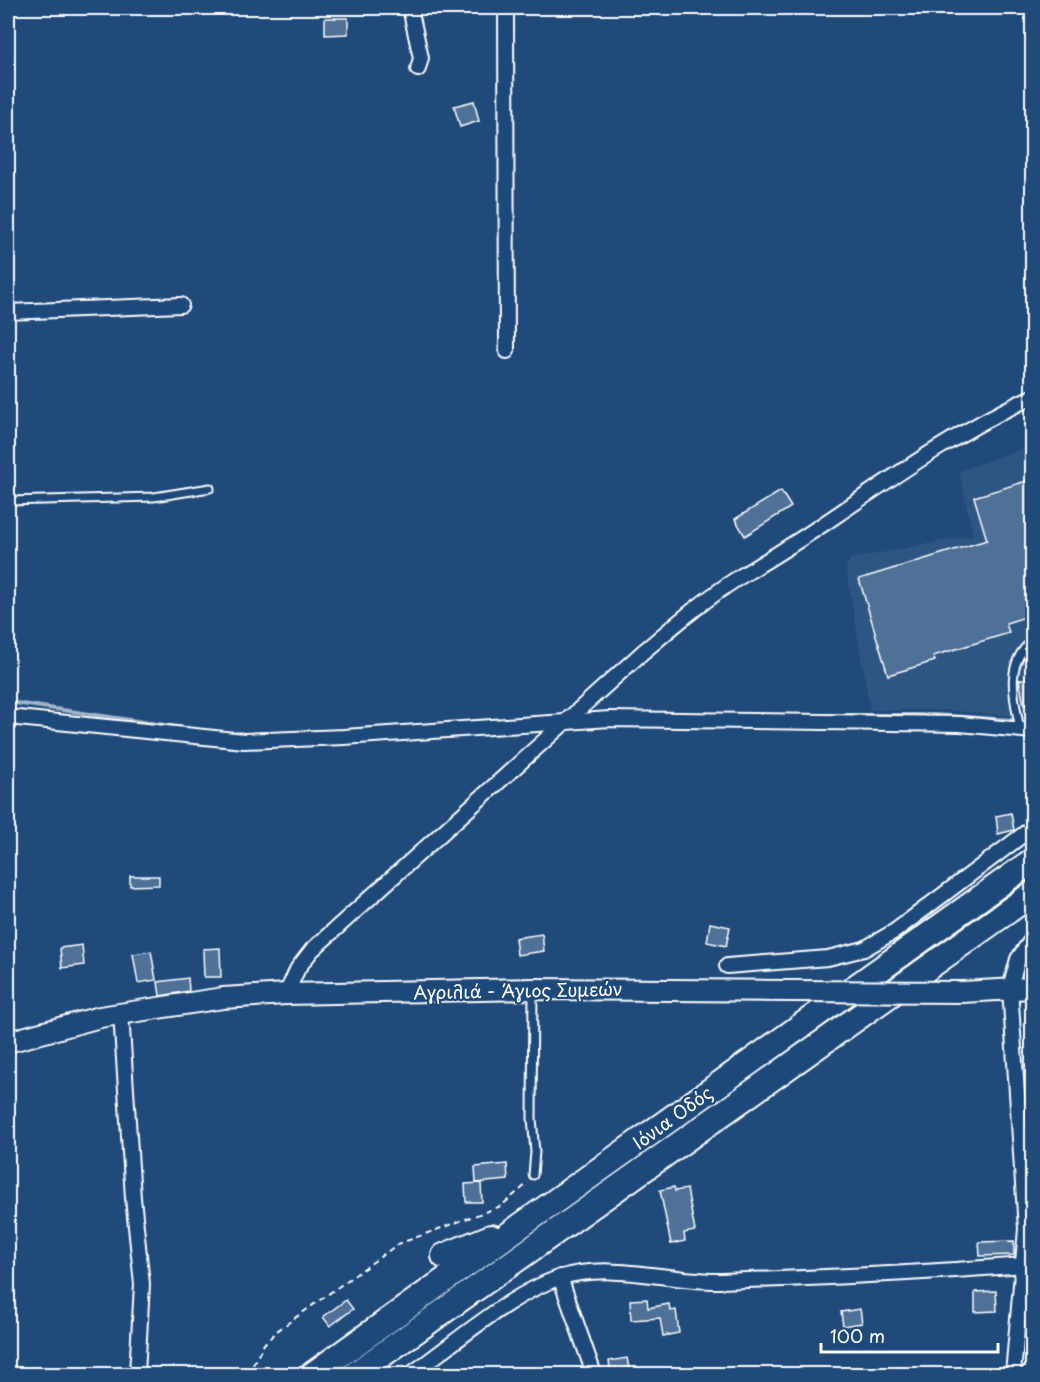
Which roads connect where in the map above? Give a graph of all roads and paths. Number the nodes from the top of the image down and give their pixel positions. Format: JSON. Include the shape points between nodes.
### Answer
{"nodes":[{"id":1,"x":410,"y":8,"type":"edge"},
{"id":2,"x":506,"y":8,"type":"edge"},
{"id":3,"x":418,"y":69,"type":"dead end"},
{"id":4,"x":181,"y":304,"type":"dead end"},
{"id":5,"x":8,"y":312,"type":"edge"},
{"id":6,"x":507,"y":351,"type":"dead end"},
{"id":7,"x":1032,"y":397,"type":"edge"},
{"id":8,"x":210,"y":488,"type":"dead end"},
{"id":9,"x":8,"y":501,"type":"edge"},
{"id":10,"x":1032,"y":641,"type":"edge"},
{"id":11,"x":8,"y":717,"type":"edge"},
{"id":12,"x":564,"y":722,"type":"junction"},
{"id":13,"x":1026,"y":730,"type":"edge"},
{"id":14,"x":1032,"y":828,"type":"edge"},
{"id":15,"x":1032,"y":861,"type":"edge"},
{"id":16,"x":1032,"y":894,"type":"edge"},
{"id":17,"x":1032,"y":939,"type":"edge"},
{"id":18,"x":727,"y":966,"type":"dead end"},
{"id":19,"x":1010,"y":988,"type":"junction"},
{"id":20,"x":1032,"y":988,"type":"edge"},
{"id":21,"x":532,"y":989,"type":"junction"},
{"id":22,"x":286,"y":994,"type":"junction"},
{"id":23,"x":121,"y":1013,"type":"junction"},
{"id":24,"x":8,"y":1042,"type":"edge"},
{"id":25,"x":533,"y":1175,"type":"joint"},
{"id":26,"x":525,"y":1225,"type":"junction"},
{"id":27,"x":444,"y":1256,"type":"dead end"},
{"id":28,"x":1024,"y":1264,"type":"junction"},
{"id":29,"x":560,"y":1277,"type":"junction"},
{"id":30,"x":137,"y":1374,"type":"edge"},
{"id":31,"x":248,"y":1374,"type":"edge"},
{"id":32,"x":313,"y":1374,"type":"edge"},
{"id":33,"x":355,"y":1374,"type":"edge"},
{"id":34,"x":411,"y":1374,"type":"edge"},
{"id":35,"x":594,"y":1374,"type":"edge"},
{"id":36,"x":1014,"y":1374,"type":"edge"}],
"edges":[{"from":1,"to":3,"type":"street","via":[[421,58]]},
{"from":2,"to":6,"type":"street"},
{"from":4,"to":5,"type":"street"},
{"from":7,"to":12,"type":"street","via":[[945,444],[737,579],[644,651]]},
{"from":8,"to":9,"type":"lane","via":[[154,496]]},
{"from":10,"to":13,"type":"lane","via":[[1013,675],[1013,691]]},
{"from":11,"to":12,"type":"street","via":[[244,741]]},
{"from":12,"to":13,"type":"street","via":[[738,719],[960,724]]},
{"from":12,"to":22,"type":"street","via":[[312,950],[297,968]]},
{"from":14,"to":18,"type":"street","via":[[895,931],[864,949],[828,958]]},
{"from":15,"to":26,"type":"highway","name":"Ιόνια Οδός"},
{"from":16,"to":33,"type":"highway","name":"Ιόνια Οδός"},
{"from":17,"to":19,"type":"street","via":[[1018,959]]},
{"from":19,"to":20,"type":"main road","name":"Αγριλιά - Άγιος Συμεών"},
{"from":19,"to":21,"type":"main road","name":"Αγριλιά - Άγιος Συμεών","bridge":true,"via":[[962,992]]},
{"from":19,"to":28,"type":"street","via":[[1026,1229]]},
{"from":21,"to":22,"type":"main road","name":"Αγριλιά - Άγιος Συμεών"},
{"from":21,"to":25,"type":"lane"},
{"from":22,"to":23,"type":"main road","name":"Αγριλιά - Άγιος Συμεών","via":[[223,998]]},
{"from":23,"to":24,"type":"main road","name":"Αγριλιά - Άγιος Συμεών"},
{"from":23,"to":30,"type":"street","via":[[142,1284]]},
{"from":25,"to":31,"type":"path","via":[[526,1186],[501,1206],[412,1237],[382,1255],[277,1331],[264,1344]]},
{"from":26,"to":27,"type":"highway"},
{"from":26,"to":32,"type":"highway","name":"Ιόνια Οδός"},
{"from":28,"to":29,"type":"street","via":[[898,1275],[718,1281],[613,1272]]},
{"from":28,"to":36,"type":"street"},
{"from":29,"to":34,"type":"street","via":[[519,1298]]},
{"from":29,"to":35,"type":"street"}]}
